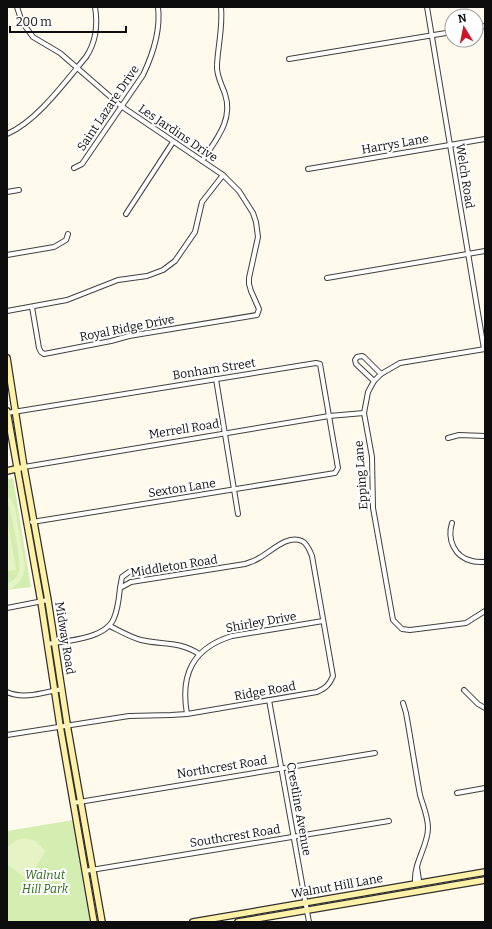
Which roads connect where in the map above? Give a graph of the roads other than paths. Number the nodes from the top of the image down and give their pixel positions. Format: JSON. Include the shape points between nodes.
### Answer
{"nodes":[{"id":1,"x":17,"y":7,"type":"edge"},
{"id":2,"x":95,"y":7,"type":"edge"},
{"id":3,"x":158,"y":7,"type":"edge"},
{"id":4,"x":221,"y":7,"type":"edge"},
{"id":5,"x":427,"y":7,"type":"edge"},
{"id":6,"x":444,"y":33,"type":"edge"},
{"id":7,"x":431,"y":35,"type":"junction"},
{"id":8,"x":289,"y":60,"type":"dead end"},
{"id":9,"x":77,"y":68,"type":"junction"},
{"id":10,"x":122,"y":106,"type":"junction"},
{"id":11,"x":7,"y":134,"type":"edge"},
{"id":12,"x":485,"y":139,"type":"edge"},
{"id":13,"x":174,"y":142,"type":"junction"},
{"id":14,"x":450,"y":145,"type":"junction"},
{"id":15,"x":202,"y":161,"type":"junction"},
{"id":16,"x":74,"y":168,"type":"dead end"},
{"id":17,"x":308,"y":169,"type":"dead end"},
{"id":18,"x":223,"y":175,"type":"junction"},
{"id":19,"x":19,"y":190,"type":"dead end"},
{"id":20,"x":7,"y":192,"type":"edge"},
{"id":21,"x":126,"y":214,"type":"dead end"},
{"id":22,"x":68,"y":234,"type":"dead end"},
{"id":23,"x":485,"y":251,"type":"edge"},
{"id":24,"x":468,"y":254,"type":"junction"},
{"id":25,"x":7,"y":256,"type":"edge"},
{"id":26,"x":327,"y":278,"type":"dead end"},
{"id":27,"x":32,"y":307,"type":"junction"},
{"id":28,"x":259,"y":309,"type":"joint"},
{"id":29,"x":7,"y":312,"type":"edge"},
{"id":30,"x":484,"y":349,"type":"edge"},
{"id":31,"x":7,"y":358,"type":"edge"},
{"id":32,"x":381,"y":374,"type":"junction"},
{"id":33,"x":216,"y":379,"type":"junction"},
{"id":34,"x":374,"y":381,"type":"junction"},
{"id":35,"x":7,"y":412,"type":"edge"},
{"id":36,"x":15,"y":412,"type":"junction"},
{"id":37,"x":364,"y":413,"type":"junction"},
{"id":38,"x":329,"y":416,"type":"junction"},
{"id":39,"x":224,"y":433,"type":"junction"},
{"id":40,"x":485,"y":436,"type":"edge"},
{"id":41,"x":448,"y":438,"type":"dead end"},
{"id":42,"x":24,"y":467,"type":"junction"},
{"id":43,"x":17,"y":468,"type":"junction"},
{"id":44,"x":338,"y":468,"type":"joint"},
{"id":45,"x":7,"y":470,"type":"edge"},
{"id":46,"x":234,"y":489,"type":"junction"},
{"id":47,"x":238,"y":514,"type":"dead end"},
{"id":48,"x":35,"y":522,"type":"junction"},
{"id":49,"x":27,"y":523,"type":"junction"},
{"id":50,"x":452,"y":523,"type":"dead end"},
{"id":51,"x":306,"y":545,"type":"joint"},
{"id":52,"x":485,"y":562,"type":"edge"},
{"id":53,"x":43,"y":570,"type":"junction"},
{"id":54,"x":36,"y":571,"type":"junction"},
{"id":55,"x":143,"y":580,"type":"junction"},
{"id":56,"x":120,"y":588,"type":"junction"},
{"id":57,"x":48,"y":600,"type":"junction"},
{"id":58,"x":41,"y":602,"type":"junction"},
{"id":59,"x":7,"y":608,"type":"edge"},
{"id":60,"x":485,"y":611,"type":"edge"},
{"id":61,"x":323,"y":621,"type":"junction"},
{"id":62,"x":110,"y":626,"type":"junction"},
{"id":63,"x":55,"y":642,"type":"junction"},
{"id":64,"x":47,"y":644,"type":"junction"},
{"id":65,"x":199,"y":654,"type":"junction"},
{"id":66,"x":62,"y":689,"type":"junction"},
{"id":67,"x":54,"y":690,"type":"junction"},
{"id":68,"x":464,"y":690,"type":"dead end"},
{"id":69,"x":7,"y":692,"type":"edge"},
{"id":70,"x":269,"y":700,"type":"junction"},
{"id":71,"x":403,"y":703,"type":"dead end"},
{"id":72,"x":485,"y":708,"type":"edge"},
{"id":73,"x":187,"y":714,"type":"junction"},
{"id":74,"x":68,"y":725,"type":"junction"},
{"id":75,"x":60,"y":726,"type":"junction"},
{"id":76,"x":7,"y":735,"type":"edge"},
{"id":77,"x":375,"y":752,"type":"dead end"},
{"id":78,"x":282,"y":768,"type":"junction"},
{"id":79,"x":77,"y":782,"type":"junction"},
{"id":80,"x":70,"y":784,"type":"junction"},
{"id":81,"x":485,"y":788,"type":"edge"},
{"id":82,"x":457,"y":793,"type":"dead end"},
{"id":83,"x":81,"y":801,"type":"junction"},
{"id":84,"x":73,"y":803,"type":"junction"},
{"id":85,"x":388,"y":821,"type":"dead end"},
{"id":86,"x":294,"y":837,"type":"junction"},
{"id":87,"x":93,"y":870,"type":"junction"},
{"id":88,"x":85,"y":871,"type":"junction"},
{"id":89,"x":485,"y":872,"type":"edge"},
{"id":90,"x":485,"y":880,"type":"edge"},
{"id":91,"x":418,"y":884,"type":"junction"},
{"id":92,"x":419,"y":891,"type":"junction"},
{"id":93,"x":305,"y":903,"type":"junction"},
{"id":94,"x":307,"y":910,"type":"junction"},
{"id":95,"x":94,"y":922,"type":"edge"},
{"id":96,"x":102,"y":922,"type":"edge"},
{"id":97,"x":193,"y":922,"type":"edge"},
{"id":98,"x":238,"y":922,"type":"edge"},
{"id":99,"x":309,"y":922,"type":"edge"}],
"edges":[{"from":1,"to":9,"type":"street","name":"Les Jardins Drive","via":[[22,22],[33,37],[60,53]]},
{"from":2,"to":9,"type":"street","via":[[95,39]]},
{"from":3,"to":10,"type":"street","name":"Saint Lazare Drive","via":[[158,36],[150,60],[136,87]]},
{"from":4,"to":15,"type":"street","via":[[222,26],[217,66],[220,84],[226,95],[228,113],[221,131]]},
{"from":5,"to":7,"type":"street","name":"Welch Road"},
{"from":6,"to":7,"type":"street"},
{"from":7,"to":8,"type":"street"},
{"from":7,"to":14,"type":"street","name":"Welch Road"},
{"from":9,"to":10,"type":"street","name":"Les Jardins Drive"},
{"from":9,"to":11,"type":"street","via":[[41,110]]},
{"from":10,"to":13,"type":"street","name":"Les Jardins Drive"},
{"from":10,"to":16,"type":"street","name":"Saint Lazare Drive","via":[[82,164]]},
{"from":12,"to":14,"type":"street","name":"Harrys Lane"},
{"from":13,"to":15,"type":"street","name":"Les Jardins Drive"},
{"from":13,"to":21,"type":"street"},
{"from":14,"to":17,"type":"street","name":"Harrys Lane"},
{"from":14,"to":24,"type":"street","name":"Welch Road"},
{"from":15,"to":18,"type":"street","name":"Les Jardins Drive"},
{"from":18,"to":27,"type":"street","via":[[202,202],[195,232],[175,262],[147,276],[118,280],[67,300]]},
{"from":18,"to":28,"type":"street","name":"Les Jardins Drive","via":[[239,191],[256,222],[258,237],[249,284]]},
{"from":19,"to":20,"type":"street"},
{"from":22,"to":25,"type":"street","via":[[66,240],[54,246]]},
{"from":23,"to":24,"type":"street"},
{"from":24,"to":26,"type":"street"},
{"from":24,"to":30,"type":"street","name":"Welch Road"},
{"from":27,"to":28,"type":"street","name":"Royal Ridge Drive","via":[[39,348],[44,354],[129,336],[257,315]]},
{"from":27,"to":29,"type":"street"},
{"from":30,"to":32,"type":"street","name":"Epping Lane","via":[[400,363]]},
{"from":31,"to":36,"type":"main road","name":"Midway Road"},
{"from":32,"to":34,"type":"street","name":"Epping Lane"},
{"from":32,"to":34,"type":"street","via":[[364,357],[357,357],[356,364]]},
{"from":33,"to":36,"type":"street","name":"Bonham Street"},
{"from":33,"to":38,"type":"street","name":"Bonham Street","via":[[320,364]]},
{"from":33,"to":39,"type":"street"},
{"from":34,"to":37,"type":"street","name":"Epping Lane","via":[[368,392]]},
{"from":35,"to":36,"type":"street","name":"Bonham Street"},
{"from":35,"to":43,"type":"main road","name":"Midway Road"},
{"from":36,"to":42,"type":"main road","name":"Midway Road"},
{"from":37,"to":38,"type":"street","name":"Merrell Road"},
{"from":37,"to":60,"type":"street","name":"Epping Lane","via":[[372,457],[373,508],[393,620],[402,629],[410,630],[466,623]]},
{"from":38,"to":39,"type":"street","name":"Merrell Road"},
{"from":38,"to":44,"type":"street","name":"Bonham Street"},
{"from":39,"to":42,"type":"street","name":"Merrell Road"},
{"from":39,"to":46,"type":"street"},
{"from":40,"to":41,"type":"street","via":[[459,435]]},
{"from":42,"to":43,"type":"main road","name":"Merrell Road"},
{"from":42,"to":48,"type":"main road","name":"Midway Road"},
{"from":43,"to":45,"type":"main road","name":"Merrell Road"},
{"from":43,"to":49,"type":"main road","name":"Midway Road"},
{"from":44,"to":46,"type":"street","name":"Sexton Lane","via":[[335,473]]},
{"from":46,"to":47,"type":"street"},
{"from":46,"to":48,"type":"street","name":"Sexton Lane"},
{"from":48,"to":49,"type":"street","name":"Sexton Lane"},
{"from":48,"to":53,"type":"main road","name":"Midway Road"},
{"from":49,"to":54,"type":"main road","name":"Midway Road"},
{"from":50,"to":52,"type":"street","via":[[451,540],[459,555],[473,562]]},
{"from":51,"to":55,"type":"street","name":"Middleton Road","via":[[302,541],[290,540],[245,564]]},
{"from":51,"to":61,"type":"street","name":"Ridge Road","via":[[312,556]]},
{"from":53,"to":54,"type":"main road"},
{"from":53,"to":57,"type":"main road","name":"Midway Road"},
{"from":54,"to":58,"type":"main road","name":"Midway Road"},
{"from":55,"to":56,"type":"street","name":"Middleton Road","via":[[130,582]]},
{"from":55,"to":56,"type":"street","via":[[137,572],[128,572],[122,577]]},
{"from":56,"to":62,"type":"street","name":"Middleton Road","via":[[116,612]]},
{"from":57,"to":58,"type":"street"},
{"from":57,"to":63,"type":"main road","name":"Midway Road"},
{"from":58,"to":59,"type":"street"},
{"from":58,"to":64,"type":"main road","name":"Midway Road"},
{"from":61,"to":65,"type":"street","name":"Shirley Drive","via":[[232,636],[213,643]]},
{"from":61,"to":70,"type":"street","name":"Ridge Road","via":[[333,676],[330,684],[317,692]]},
{"from":62,"to":63,"type":"street","via":[[93,635]]},
{"from":62,"to":65,"type":"street","via":[[132,637],[184,646]]},
{"from":63,"to":64,"type":"street"},
{"from":63,"to":66,"type":"main road","name":"Midway Road"},
{"from":64,"to":67,"type":"main road","name":"Midway Road"},
{"from":65,"to":73,"type":"street","name":"Shirley Drive","via":[[186,682]]},
{"from":66,"to":67,"type":"street"},
{"from":66,"to":74,"type":"main road","name":"Midway Road"},
{"from":67,"to":69,"type":"street","via":[[17,696]]},
{"from":67,"to":75,"type":"main road","name":"Midway Road"},
{"from":68,"to":72,"type":"street"},
{"from":70,"to":73,"type":"street","name":"Ridge Road"},
{"from":70,"to":78,"type":"street","name":"Crestline Avenue"},
{"from":71,"to":91,"type":"street","via":[[421,798],[428,818],[426,841],[417,867],[420,880]]},
{"from":73,"to":74,"type":"street","name":"Ridge Road","via":[[135,715]]},
{"from":74,"to":75,"type":"street","name":"Ridge Road"},
{"from":74,"to":79,"type":"main road","name":"Midway Road"},
{"from":75,"to":76,"type":"street","name":"Ridge Road"},
{"from":75,"to":80,"type":"main road","name":"Midway Road"},
{"from":77,"to":78,"type":"street","name":"Northcrest Road"},
{"from":78,"to":83,"type":"street","name":"Northcrest Road"},
{"from":78,"to":86,"type":"street","name":"Crestline Avenue"},
{"from":79,"to":80,"type":"main road"},
{"from":79,"to":83,"type":"main road","name":"Midway Road"},
{"from":80,"to":84,"type":"main road","name":"Midway Road"},
{"from":81,"to":82,"type":"street"},
{"from":83,"to":84,"type":"street","name":"Northcrest Road"},
{"from":83,"to":87,"type":"main road","name":"Midway Road"},
{"from":84,"to":88,"type":"main road","name":"Midway Road"},
{"from":85,"to":86,"type":"street","name":"Southcrest Road"},
{"from":86,"to":87,"type":"street","name":"Southcrest Road"},
{"from":86,"to":93,"type":"street","name":"Crestline Avenue"},
{"from":87,"to":88,"type":"street","name":"Southcrest Road"},
{"from":87,"to":96,"type":"main road","name":"Midway Road"},
{"from":88,"to":95,"type":"main road","name":"Midway Road"},
{"from":89,"to":91,"type":"main road","name":"Walnut Hill Lane"},
{"from":90,"to":92,"type":"main road","name":"Walnut Hill Lane"},
{"from":91,"to":92,"type":"main road"},
{"from":91,"to":93,"type":"main road","name":"Walnut Hill Lane"},
{"from":92,"to":94,"type":"main road","name":"Walnut Hill Lane"},
{"from":93,"to":94,"type":"street","name":"Crestline Avenue"},
{"from":93,"to":97,"type":"main road","name":"Walnut Hill Lane"},
{"from":94,"to":98,"type":"main road","name":"Walnut Hill Lane"},
{"from":94,"to":99,"type":"street","name":"Crestline Avenue"}]}
